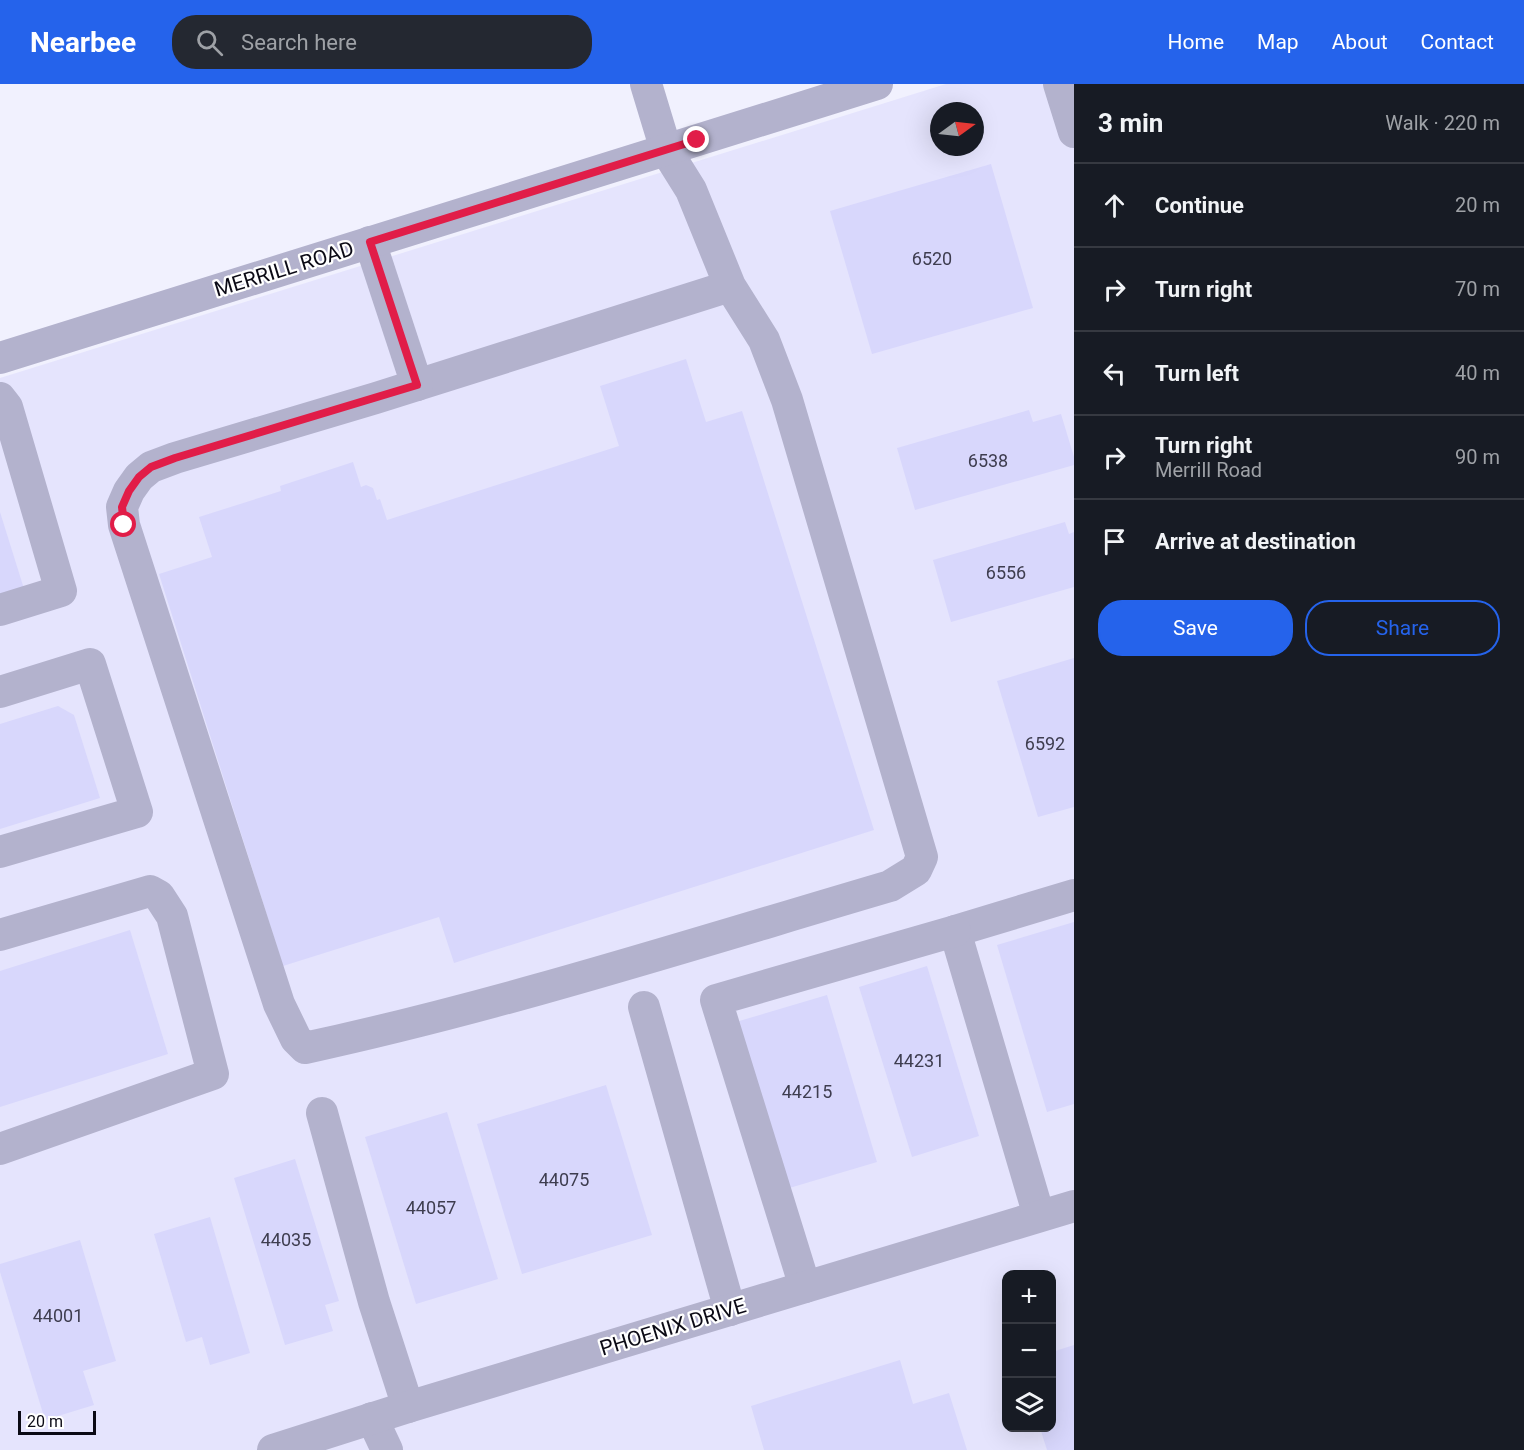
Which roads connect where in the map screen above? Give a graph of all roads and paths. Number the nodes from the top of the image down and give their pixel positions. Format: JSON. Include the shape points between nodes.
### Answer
{"nodes":[{"id":1,"x":646,"y":84,"type":"edge"},
{"id":2,"x":877,"y":84,"type":"edge"},
{"id":3,"x":1059,"y":84,"type":"edge"},
{"id":4,"x":1074,"y":132,"type":"edge"},
{"id":5,"x":666,"y":150,"type":"junction"},
{"id":6,"x":370,"y":242,"type":"junction"},
{"id":7,"x":730,"y":286,"type":"junction"},
{"id":8,"x":0,"y":358,"type":"edge"},
{"id":9,"x":417,"y":385,"type":"junction"},
{"id":10,"x":0,"y":398,"type":"edge"},
{"id":11,"x":0,"y":610,"type":"edge"},
{"id":12,"x":0,"y":692,"type":"edge"},
{"id":13,"x":0,"y":852,"type":"edge"},
{"id":14,"x":1074,"y":895,"type":"edge"},
{"id":15,"x":955,"y":931,"type":"junction"},
{"id":16,"x":0,"y":935,"type":"edge"},
{"id":17,"x":644,"y":1007,"type":"dead end"},
{"id":18,"x":322,"y":1113,"type":"dead end"},
{"id":19,"x":0,"y":1149,"type":"edge"},
{"id":20,"x":1074,"y":1206,"type":"edge"},
{"id":21,"x":1039,"y":1216,"type":"junction"},
{"id":22,"x":805,"y":1287,"type":"junction"},
{"id":23,"x":730,"y":1310,"type":"junction"},
{"id":24,"x":408,"y":1407,"type":"junction"},
{"id":25,"x":372,"y":1418,"type":"junction"},
{"id":26,"x":273,"y":1450,"type":"edge"},
{"id":27,"x":387,"y":1450,"type":"edge"}],
"edges":[{"from":1,"to":5,"type":"street"},
{"from":2,"to":5,"type":"street","name":"MERRILL ROAD"},
{"from":3,"to":4,"type":"street"},
{"from":5,"to":6,"type":"street","name":"MERRILL ROAD"},
{"from":5,"to":7,"type":"street","via":[[691,190]]},
{"from":6,"to":8,"type":"street","name":"MERRILL ROAD"},
{"from":6,"to":9,"type":"street"},
{"from":7,"to":9,"type":"street"},
{"from":7,"to":9,"type":"street","via":[[764,340],[787,400],[922,857],[916,870],[890,886],[591,973],[305,1048],[296,1040],[279,1004],[124,525],[122,507],[139,477],[151,467]]},
{"from":10,"to":11,"type":"street","via":[[7,407],[61,591]]},
{"from":12,"to":13,"type":"street","via":[[90,664],[137,812]]},
{"from":14,"to":15,"type":"street"},
{"from":15,"to":21,"type":"street"},
{"from":15,"to":22,"type":"street","via":[[716,1000]]},
{"from":16,"to":19,"type":"street","via":[[150,891],[159,896],[172,916],[213,1074]]},
{"from":17,"to":23,"type":"street"},
{"from":18,"to":24,"type":"street","via":[[374,1302]]},
{"from":20,"to":21,"type":"street","name":"PHOENIX DRIVE"},
{"from":21,"to":22,"type":"street","name":"PHOENIX DRIVE"},
{"from":22,"to":23,"type":"street","name":"PHOENIX DRIVE"},
{"from":23,"to":24,"type":"street","name":"PHOENIX DRIVE"},
{"from":24,"to":25,"type":"street","name":"PHOENIX DRIVE"},
{"from":25,"to":26,"type":"street","name":"PHOENIX DRIVE"},
{"from":25,"to":27,"type":"street"}]}
